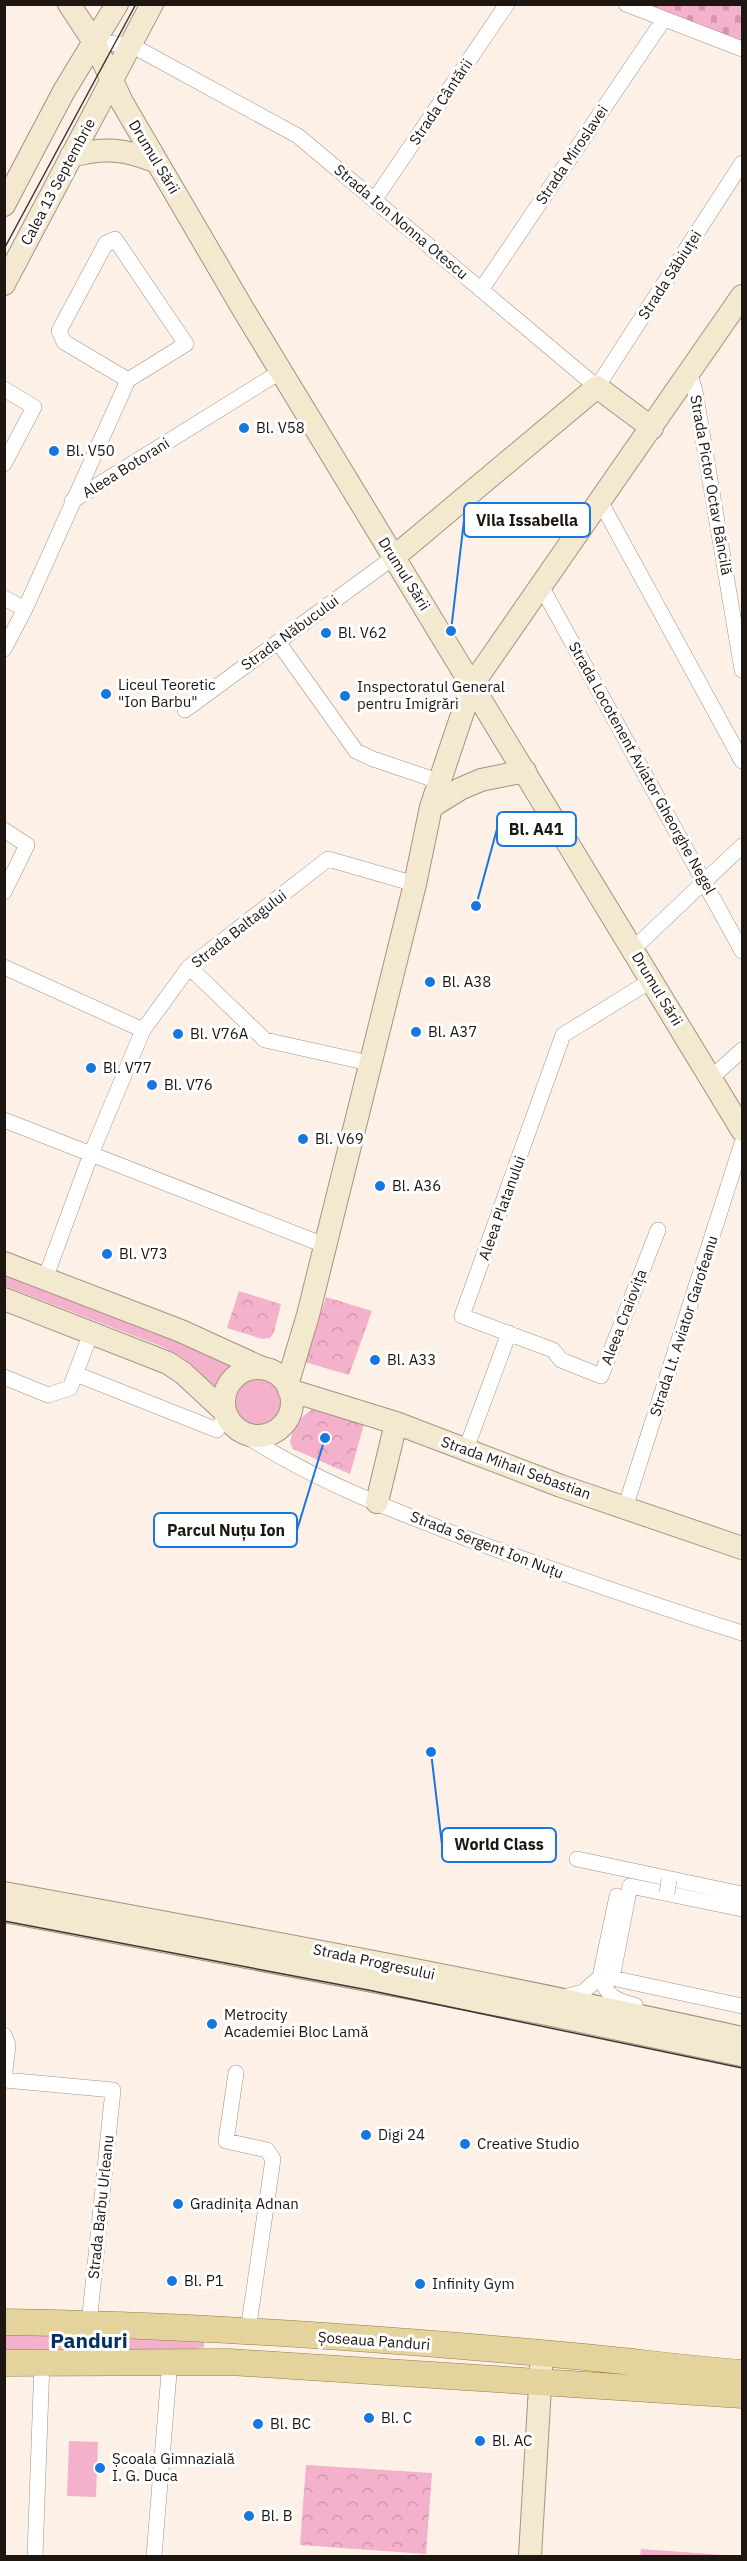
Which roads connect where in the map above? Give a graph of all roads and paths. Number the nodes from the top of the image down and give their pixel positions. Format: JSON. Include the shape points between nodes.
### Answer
{"nodes":[{"id":1,"x":69,"y":4,"type":"edge"},
{"id":2,"x":99,"y":4,"type":"edge"},
{"id":3,"x":117,"y":4,"type":"edge"},
{"id":4,"x":153,"y":4,"type":"edge"},
{"id":5,"x":507,"y":4,"type":"edge"},
{"id":6,"x":626,"y":4,"type":"edge"},
{"id":7,"x":664,"y":19,"type":"junction"},
{"id":8,"x":94,"y":42,"type":"junction"},
{"id":9,"x":131,"y":45,"type":"junction"},
{"id":10,"x":742,"y":49,"type":"edge"},
{"id":11,"x":112,"y":81,"type":"junction"},
{"id":12,"x":71,"y":156,"type":"junction"},
{"id":13,"x":158,"y":162,"type":"junction"},
{"id":14,"x":742,"y":163,"type":"edge"},
{"id":15,"x":375,"y":199,"type":"junction"},
{"id":16,"x":4,"y":205,"type":"edge"},
{"id":17,"x":4,"y":284,"type":"edge"},
{"id":18,"x":481,"y":290,"type":"junction"},
{"id":19,"x":742,"y":296,"type":"edge"},
{"id":20,"x":280,"y":372,"type":"junction"},
{"id":21,"x":689,"y":372,"type":"junction"},
{"id":22,"x":128,"y":380,"type":"junction"},
{"id":23,"x":597,"y":387,"type":"junction"},
{"id":24,"x":4,"y":389,"type":"edge"},
{"id":25,"x":652,"y":428,"type":"junction"},
{"id":26,"x":4,"y":464,"type":"edge"},
{"id":27,"x":72,"y":501,"type":"junction"},
{"id":28,"x":600,"y":501,"type":"junction"},
{"id":29,"x":394,"y":557,"type":"junction"},
{"id":30,"x":541,"y":586,"type":"junction"},
{"id":31,"x":4,"y":598,"type":"edge"},
{"id":32,"x":25,"y":609,"type":"junction"},
{"id":33,"x":278,"y":642,"type":"junction"},
{"id":34,"x":4,"y":649,"type":"edge"},
{"id":35,"x":742,"y":670,"type":"edge"},
{"id":36,"x":472,"y":685,"type":"junction"},
{"id":37,"x":185,"y":710,"type":"dead end"},
{"id":38,"x":742,"y":760,"type":"edge"},
{"id":39,"x":525,"y":771,"type":"junction"},
{"id":40,"x":438,"y":781,"type":"junction"},
{"id":41,"x":431,"y":807,"type":"junction"},
{"id":42,"x":4,"y":830,"type":"edge"},
{"id":43,"x":742,"y":846,"type":"edge"},
{"id":44,"x":705,"y":882,"type":"junction"},
{"id":45,"x":415,"y":884,"type":"junction"},
{"id":46,"x":4,"y":892,"type":"edge"},
{"id":47,"x":633,"y":949,"type":"junction"},
{"id":48,"x":742,"y":951,"type":"edge"},
{"id":49,"x":4,"y":967,"type":"edge"},
{"id":50,"x":186,"y":970,"type":"junction"},
{"id":51,"x":652,"y":980,"type":"junction"},
{"id":52,"x":143,"y":1030,"type":"junction"},
{"id":53,"x":742,"y":1050,"type":"edge"},
{"id":54,"x":369,"y":1064,"type":"junction"},
{"id":55,"x":711,"y":1078,"type":"junction"},
{"id":56,"x":4,"y":1120,"type":"edge"},
{"id":57,"x":742,"y":1130,"type":"edge"},
{"id":58,"x":742,"y":1143,"type":"edge"},
{"id":59,"x":91,"y":1154,"type":"junction"},
{"id":60,"x":658,"y":1230,"type":"dead end"},
{"id":61,"x":324,"y":1245,"type":"junction"},
{"id":62,"x":4,"y":1263,"type":"edge"},
{"id":63,"x":45,"y":1279,"type":"junction"},
{"id":64,"x":4,"y":1299,"type":"edge"},
{"id":65,"x":91,"y":1333,"type":"junction"},
{"id":66,"x":509,"y":1333,"type":"junction"},
{"id":67,"x":76,"y":1374,"type":"junction"},
{"id":68,"x":4,"y":1377,"type":"edge"},
{"id":69,"x":278,"y":1379,"type":"junction"},
{"id":70,"x":226,"y":1413,"type":"junction"},
{"id":71,"x":396,"y":1423,"type":"junction"},
{"id":72,"x":242,"y":1433,"type":"junction"},
{"id":73,"x":466,"y":1449,"type":"junction"},
{"id":74,"x":376,"y":1502,"type":"junction"},
{"id":75,"x":625,"y":1508,"type":"junction"},
{"id":76,"x":742,"y":1548,"type":"edge"},
{"id":77,"x":742,"y":1633,"type":"edge"},
{"id":78,"x":577,"y":1859,"type":"dead end"},
{"id":79,"x":668,"y":1886,"type":"junction"},
{"id":80,"x":4,"y":1893,"type":"edge"},
{"id":81,"x":742,"y":1894,"type":"edge"},
{"id":82,"x":742,"y":1903,"type":"edge"},
{"id":83,"x":742,"y":1909,"type":"edge"},
{"id":84,"x":4,"y":1911,"type":"edge"},
{"id":85,"x":600,"y":1977,"type":"junction"},
{"id":86,"x":445,"y":1985,"type":"junction"},
{"id":87,"x":557,"y":1998,"type":"junction"},
{"id":88,"x":742,"y":2006,"type":"edge"},
{"id":89,"x":700,"y":2028,"type":"junction"},
{"id":90,"x":4,"y":2035,"type":"edge"},
{"id":91,"x":742,"y":2038,"type":"edge"},
{"id":92,"x":742,"y":2055,"type":"edge"},
{"id":93,"x":236,"y":2073,"type":"dead end"},
{"id":94,"x":4,"y":2080,"type":"edge"},
{"id":95,"x":4,"y":2322,"type":"edge"},
{"id":96,"x":89,"y":2324,"type":"junction"},
{"id":97,"x":214,"y":2329,"type":"junction"},
{"id":98,"x":248,"y":2331,"type":"junction"},
{"id":99,"x":542,"y":2353,"type":"junction"},
{"id":100,"x":170,"y":2361,"type":"junction"},
{"id":101,"x":211,"y":2361,"type":"junction"},
{"id":102,"x":42,"y":2362,"type":"junction"},
{"id":103,"x":4,"y":2363,"type":"edge"},
{"id":104,"x":742,"y":2373,"type":"edge"},
{"id":105,"x":539,"y":2382,"type":"junction"},
{"id":106,"x":742,"y":2396,"type":"edge"},
{"id":107,"x":35,"y":2556,"type":"edge"},
{"id":108,"x":154,"y":2556,"type":"edge"},
{"id":109,"x":530,"y":2556,"type":"edge"}],
"edges":[{"from":1,"to":8,"type":"main road","name":"Drumul Sării"},
{"from":2,"to":8,"type":"main road"},
{"from":3,"to":8,"type":"main road"},
{"from":4,"to":9,"type":"main road","name":"Calea 13 Septembrie"},
{"from":5,"to":15,"type":"street","name":"Strada Cântării"},
{"from":6,"to":7,"type":"street"},
{"from":7,"to":10,"type":"street"},
{"from":7,"to":18,"type":"street","name":"Strada Miroslavei"},
{"from":8,"to":9,"type":"street"},
{"from":8,"to":11,"type":"main road","name":"Drumul Sării"},
{"from":8,"to":16,"type":"main road"},
{"from":9,"to":11,"type":"main road","name":"Calea 13 Septembrie"},
{"from":9,"to":15,"type":"street","name":"Strada Ion Nonna Otescu","via":[[298,136]]},
{"from":11,"to":12,"type":"main road","name":"Calea 13 Septembrie"},
{"from":11,"to":13,"type":"main road","name":"Drumul Sării"},
{"from":12,"to":13,"type":"main road","via":[[105,149],[126,151]]},
{"from":12,"to":17,"type":"main road","name":"Calea 13 Septembrie"},
{"from":13,"to":20,"type":"main road","name":"Drumul Sării"},
{"from":14,"to":23,"type":"street","name":"Strada Săbiuței"},
{"from":15,"to":18,"type":"street","name":"Strada Ion Nonna Otescu"},
{"from":18,"to":23,"type":"street","name":"Strada Ion Nonna Otescu"},
{"from":19,"to":21,"type":"main road"},
{"from":20,"to":27,"type":"street","name":"Aleea Botorani"},
{"from":20,"to":29,"type":"main road","name":"Drumul Sării"},
{"from":21,"to":25,"type":"main road"},
{"from":21,"to":35,"type":"street","name":"Strada Pictor Octav Băncilă"},
{"from":22,"to":22,"type":"street","via":[[64,342],[59,331],[106,243],[115,239],[186,344]]},
{"from":22,"to":27,"type":"street"},
{"from":23,"to":25,"type":"main road","name":"Strada Ion Nonna Otescu"},
{"from":23,"to":29,"type":"main road"},
{"from":24,"to":26,"type":"street","via":[[34,407]]},
{"from":25,"to":28,"type":"main road"},
{"from":27,"to":32,"type":"street","name":"Aleea Botorani"},
{"from":28,"to":30,"type":"main road"},
{"from":28,"to":38,"type":"street"},
{"from":29,"to":33,"type":"street","name":"Strada Năbucului"},
{"from":29,"to":36,"type":"main road","name":"Drumul Sării"},
{"from":30,"to":36,"type":"main road"},
{"from":30,"to":44,"type":"street","name":"Strada Locotenent Aviator Gheorghe Negel"},
{"from":31,"to":32,"type":"street"},
{"from":32,"to":34,"type":"street","name":"Aleea Botorani"},
{"from":33,"to":37,"type":"street","name":"Strada Năbucului"},
{"from":33,"to":40,"type":"street","via":[[356,751]]},
{"from":36,"to":39,"type":"main road","name":"Drumul Sării"},
{"from":36,"to":40,"type":"main road"},
{"from":39,"to":41,"type":"main road","via":[[481,780]]},
{"from":39,"to":47,"type":"main road","name":"Drumul Sării"},
{"from":40,"to":41,"type":"main road"},
{"from":41,"to":45,"type":"main road"},
{"from":42,"to":46,"type":"street","via":[[27,845]]},
{"from":43,"to":44,"type":"street"},
{"from":44,"to":47,"type":"street"},
{"from":44,"to":48,"type":"street","name":"Strada Locotenent Aviator Gheorghe Negel"},
{"from":45,"to":50,"type":"street","name":"Strada Baltagului","via":[[328,859]]},
{"from":45,"to":54,"type":"main road"},
{"from":47,"to":51,"type":"main road","name":"Drumul Sării"},
{"from":49,"to":52,"type":"street"},
{"from":50,"to":52,"type":"street","name":"Strada Baltagului"},
{"from":50,"to":54,"type":"street","via":[[265,1040]]},
{"from":51,"to":55,"type":"main road","name":"Drumul Sării"},
{"from":51,"to":66,"type":"street","name":"Aleea Platanului","via":[[564,1035],[462,1316]]},
{"from":52,"to":59,"type":"street","name":"Strada Baltagului"},
{"from":53,"to":55,"type":"street"},
{"from":54,"to":61,"type":"main road"},
{"from":55,"to":57,"type":"main road","name":"Drumul Sării"},
{"from":56,"to":59,"type":"street"},
{"from":58,"to":75,"type":"street","name":"Strada Lt. Aviator Garofeanu"},
{"from":59,"to":61,"type":"street"},
{"from":59,"to":63,"type":"street","name":"Strada Baltagului"},
{"from":60,"to":66,"type":"street","name":"Aleea Craiovița","via":[[602,1376],[561,1360],[553,1350]]},
{"from":61,"to":69,"type":"main road","via":[[295,1359]]},
{"from":62,"to":63,"type":"main road","name":"Strada Mihail Sebastian"},
{"from":63,"to":69,"type":"main road","name":"Strada Mihail Sebastian","via":[[180,1331]]},
{"from":64,"to":65,"type":"main road"},
{"from":65,"to":67,"type":"street"},
{"from":65,"to":70,"type":"main road","via":[[176,1368]]},
{"from":66,"to":73,"type":"street"},
{"from":67,"to":68,"type":"street","via":[[70,1388],[48,1395]]},
{"from":67,"to":70,"type":"street","via":[[217,1430]]},
{"from":69,"to":70,"type":"main road","via":[[251,1369],[232,1380],[224,1401]]},
{"from":69,"to":71,"type":"main road","name":"Strada Mihail Sebastian"},
{"from":69,"to":72,"type":"main road","via":[[292,1406],[283,1426],[264,1436]]},
{"from":70,"to":72,"type":"main road"},
{"from":71,"to":73,"type":"main road","name":"Strada Mihail Sebastian"},
{"from":71,"to":74,"type":"main road"},
{"from":72,"to":74,"type":"street","name":"Strada Sergent Ion Nuțu","via":[[279,1457]]},
{"from":73,"to":75,"type":"main road","name":"Strada Mihail Sebastian"},
{"from":74,"to":77,"type":"street","name":"Strada Sergent Ion Nuțu","via":[[628,1598]]},
{"from":75,"to":76,"type":"main road","name":"Strada Mihail Sebastian"},
{"from":78,"to":79,"type":"street"},
{"from":79,"to":81,"type":"street"},
{"from":79,"to":83,"type":"street"},
{"from":79,"to":88,"type":"street","via":[[630,1886],[612,1978]]},
{"from":80,"to":86,"type":"main road","name":"Strada Progresului","via":[[300,1947]]},
{"from":82,"to":85,"type":"street","via":[[623,1881]]},
{"from":84,"to":86,"type":"main road","name":"Strada Progresului"},
{"from":85,"to":87,"type":"street","via":[[583,1992]]},
{"from":85,"to":89,"type":"street","via":[[605,1989],[621,2002],[690,2016]]},
{"from":86,"to":87,"type":"main road","name":"Strada Progresului"},
{"from":86,"to":92,"type":"main road","name":"Strada Progresului","via":[[547,2013]]},
{"from":87,"to":89,"type":"main road","name":"Strada Progresului"},
{"from":89,"to":91,"type":"main road","name":"Strada Progresului"},
{"from":90,"to":94,"type":"street","via":[[8,2045]]},
{"from":93,"to":98,"type":"street","via":[[226,2141],[267,2150],[273,2158]]},
{"from":94,"to":96,"type":"street","name":"Strada Barbu Urleanu","via":[[113,2090]]},
{"from":95,"to":96,"type":"main road","name":"Șoseaua Panduri"},
{"from":96,"to":97,"type":"main road","name":"Șoseaua Panduri"},
{"from":97,"to":98,"type":"main road","name":"Șoseaua Panduri"},
{"from":97,"to":101,"type":"main road"},
{"from":98,"to":99,"type":"main road","name":"Șoseaua Panduri"},
{"from":99,"to":104,"type":"main road","name":"Șoseaua Panduri"},
{"from":99,"to":105,"type":"main road"},
{"from":100,"to":101,"type":"main road","name":"Șoseaua Panduri"},
{"from":100,"to":102,"type":"main road","name":"Șoseaua Panduri"},
{"from":100,"to":108,"type":"street"},
{"from":101,"to":105,"type":"main road","name":"Șoseaua Panduri"},
{"from":102,"to":103,"type":"main road","name":"Șoseaua Panduri"},
{"from":102,"to":107,"type":"street"},
{"from":105,"to":106,"type":"main road","name":"Șoseaua Panduri"},
{"from":105,"to":109,"type":"main road"}]}
